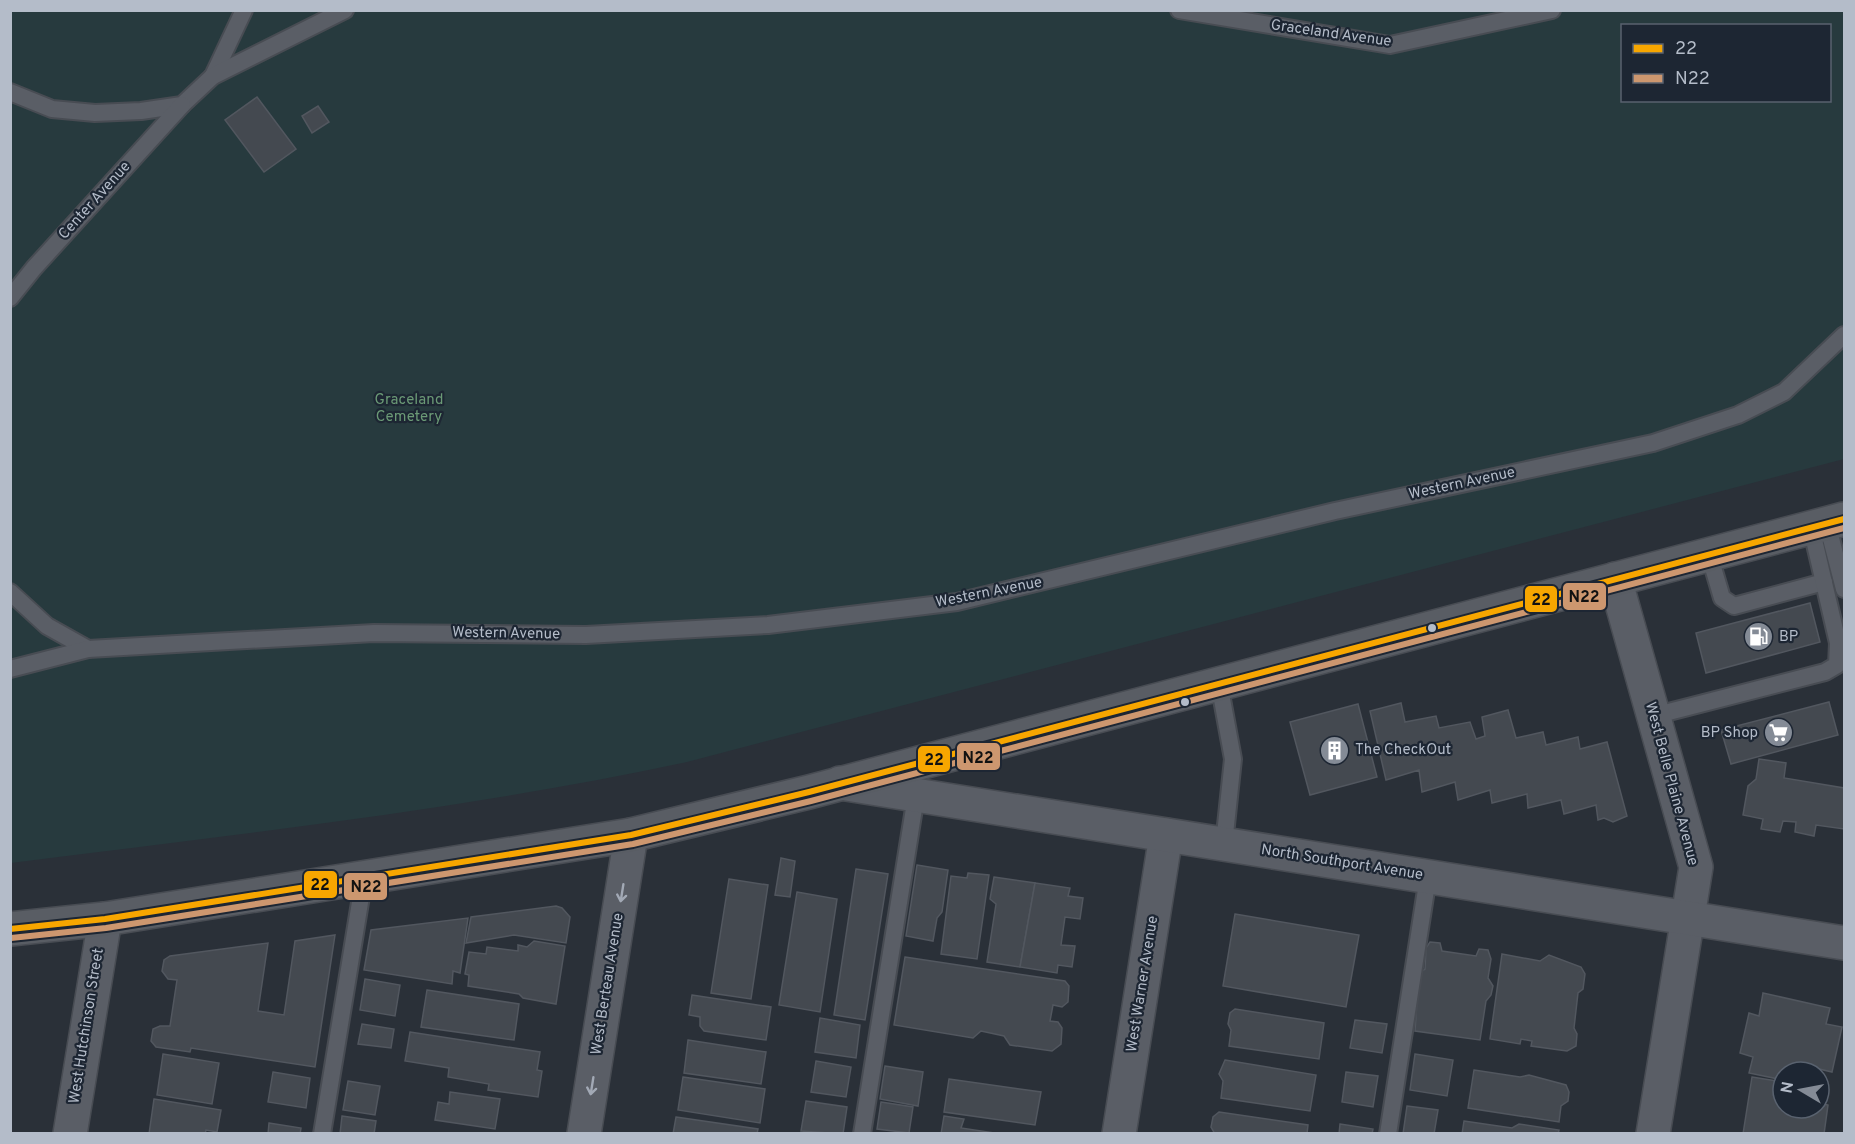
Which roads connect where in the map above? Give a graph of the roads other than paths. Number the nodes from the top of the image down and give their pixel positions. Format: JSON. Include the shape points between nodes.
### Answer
{"nodes":[{"id":1,"x":244,"y":10,"type":"edge"},
{"id":2,"x":345,"y":10,"type":"edge"},
{"id":3,"x":1179,"y":10,"type":"edge"},
{"id":4,"x":1552,"y":10,"type":"edge"},
{"id":5,"x":213,"y":76,"type":"junction"},
{"id":6,"x":10,"y":92,"type":"edge"},
{"id":7,"x":182,"y":105,"type":"junction"},
{"id":8,"x":10,"y":298,"type":"edge"},
{"id":9,"x":1845,"y":335,"type":"edge"},
{"id":10,"x":1828,"y":523,"type":"edge"},
{"id":11,"x":1709,"y":554,"type":"junction"},
{"id":12,"x":1615,"y":579,"type":"junction"},
{"id":13,"x":1824,"y":582,"type":"junction"},
{"id":14,"x":1845,"y":589,"type":"edge"},
{"id":15,"x":10,"y":592,"type":"edge"},
{"id":16,"x":88,"y":649,"type":"junction"},
{"id":17,"x":10,"y":669,"type":"edge"},
{"id":18,"x":1219,"y":683,"type":"junction"},
{"id":19,"x":1653,"y":716,"type":"junction"},
{"id":20,"x":840,"y":783,"type":"junction"},
{"id":21,"x":916,"y":796,"type":"junction"},
{"id":22,"x":631,"y":835,"type":"junction"},
{"id":23,"x":1166,"y":835,"type":"junction"},
{"id":24,"x":1224,"y":844,"type":"junction"},
{"id":25,"x":1428,"y":877,"type":"junction"},
{"id":26,"x":364,"y":878,"type":"junction"},
{"id":27,"x":1688,"y":918,"type":"junction"},
{"id":28,"x":105,"y":919,"type":"junction"},
{"id":29,"x":10,"y":929,"type":"edge"},
{"id":30,"x":1845,"y":943,"type":"edge"},
{"id":31,"x":70,"y":1134,"type":"edge"},
{"id":32,"x":322,"y":1134,"type":"edge"},
{"id":33,"x":584,"y":1134,"type":"edge"},
{"id":34,"x":862,"y":1134,"type":"edge"},
{"id":35,"x":1119,"y":1134,"type":"edge"},
{"id":36,"x":1388,"y":1134,"type":"edge"},
{"id":37,"x":1653,"y":1134,"type":"edge"}],
"edges":[{"from":1,"to":5,"type":"lane"},
{"from":2,"to":5,"type":"lane"},
{"from":3,"to":4,"type":"lane","name":"Graceland Avenue","via":[[1390,45]]},
{"from":5,"to":7,"type":"lane"},
{"from":6,"to":7,"type":"lane","via":[[52,109],[95,113]]},
{"from":7,"to":8,"type":"lane","name":"Center Avenue"},
{"from":9,"to":16,"type":"lane","name":"Western Avenue","via":[[1784,392],[1738,415],[1653,444],[1335,510],[957,602],[768,625],[597,635],[374,633]]},
{"from":10,"to":11,"type":"main road"},
{"from":10,"to":13,"type":"lane"},
{"from":10,"to":14,"type":"lane"},
{"from":11,"to":12,"type":"main road"},
{"from":11,"to":13,"type":"lane","via":[[1722,598],[1734,606]]},
{"from":12,"to":18,"type":"main road"},
{"from":12,"to":19,"type":"street","name":"West Belle Plaine Avenue"},
{"from":13,"to":19,"type":"lane","via":[[1838,643],[1837,665],[1825,672]]},
{"from":15,"to":16,"type":"lane","via":[[47,626]]},
{"from":16,"to":17,"type":"lane","name":"Western Avenue"},
{"from":18,"to":20,"type":"main road"},
{"from":18,"to":24,"type":"lane","via":[[1233,759]]},
{"from":19,"to":27,"type":"street","name":"West Belle Plaine Avenue","via":[[1696,867]]},
{"from":20,"to":21,"type":"street","name":"North Southport Avenue"},
{"from":20,"to":22,"type":"main road"},
{"from":21,"to":23,"type":"street","name":"North Southport Avenue"},
{"from":21,"to":34,"type":"lane"},
{"from":22,"to":26,"type":"main road"},
{"from":22,"to":33,"type":"street","name":"West Berteau Avenue","one_way":true},
{"from":23,"to":24,"type":"street","name":"North Southport Avenue"},
{"from":23,"to":35,"type":"street","name":"West Warner Avenue"},
{"from":24,"to":25,"type":"street","name":"North Southport Avenue"},
{"from":25,"to":27,"type":"street","name":"North Southport Avenue"},
{"from":25,"to":36,"type":"lane"},
{"from":26,"to":28,"type":"main road"},
{"from":26,"to":32,"type":"lane"},
{"from":27,"to":30,"type":"street","name":"North Southport Avenue"},
{"from":27,"to":37,"type":"street","name":"West Belle Plaine Avenue"},
{"from":28,"to":29,"type":"main road"},
{"from":28,"to":31,"type":"street","name":"West Hutchinson Street"}]}
